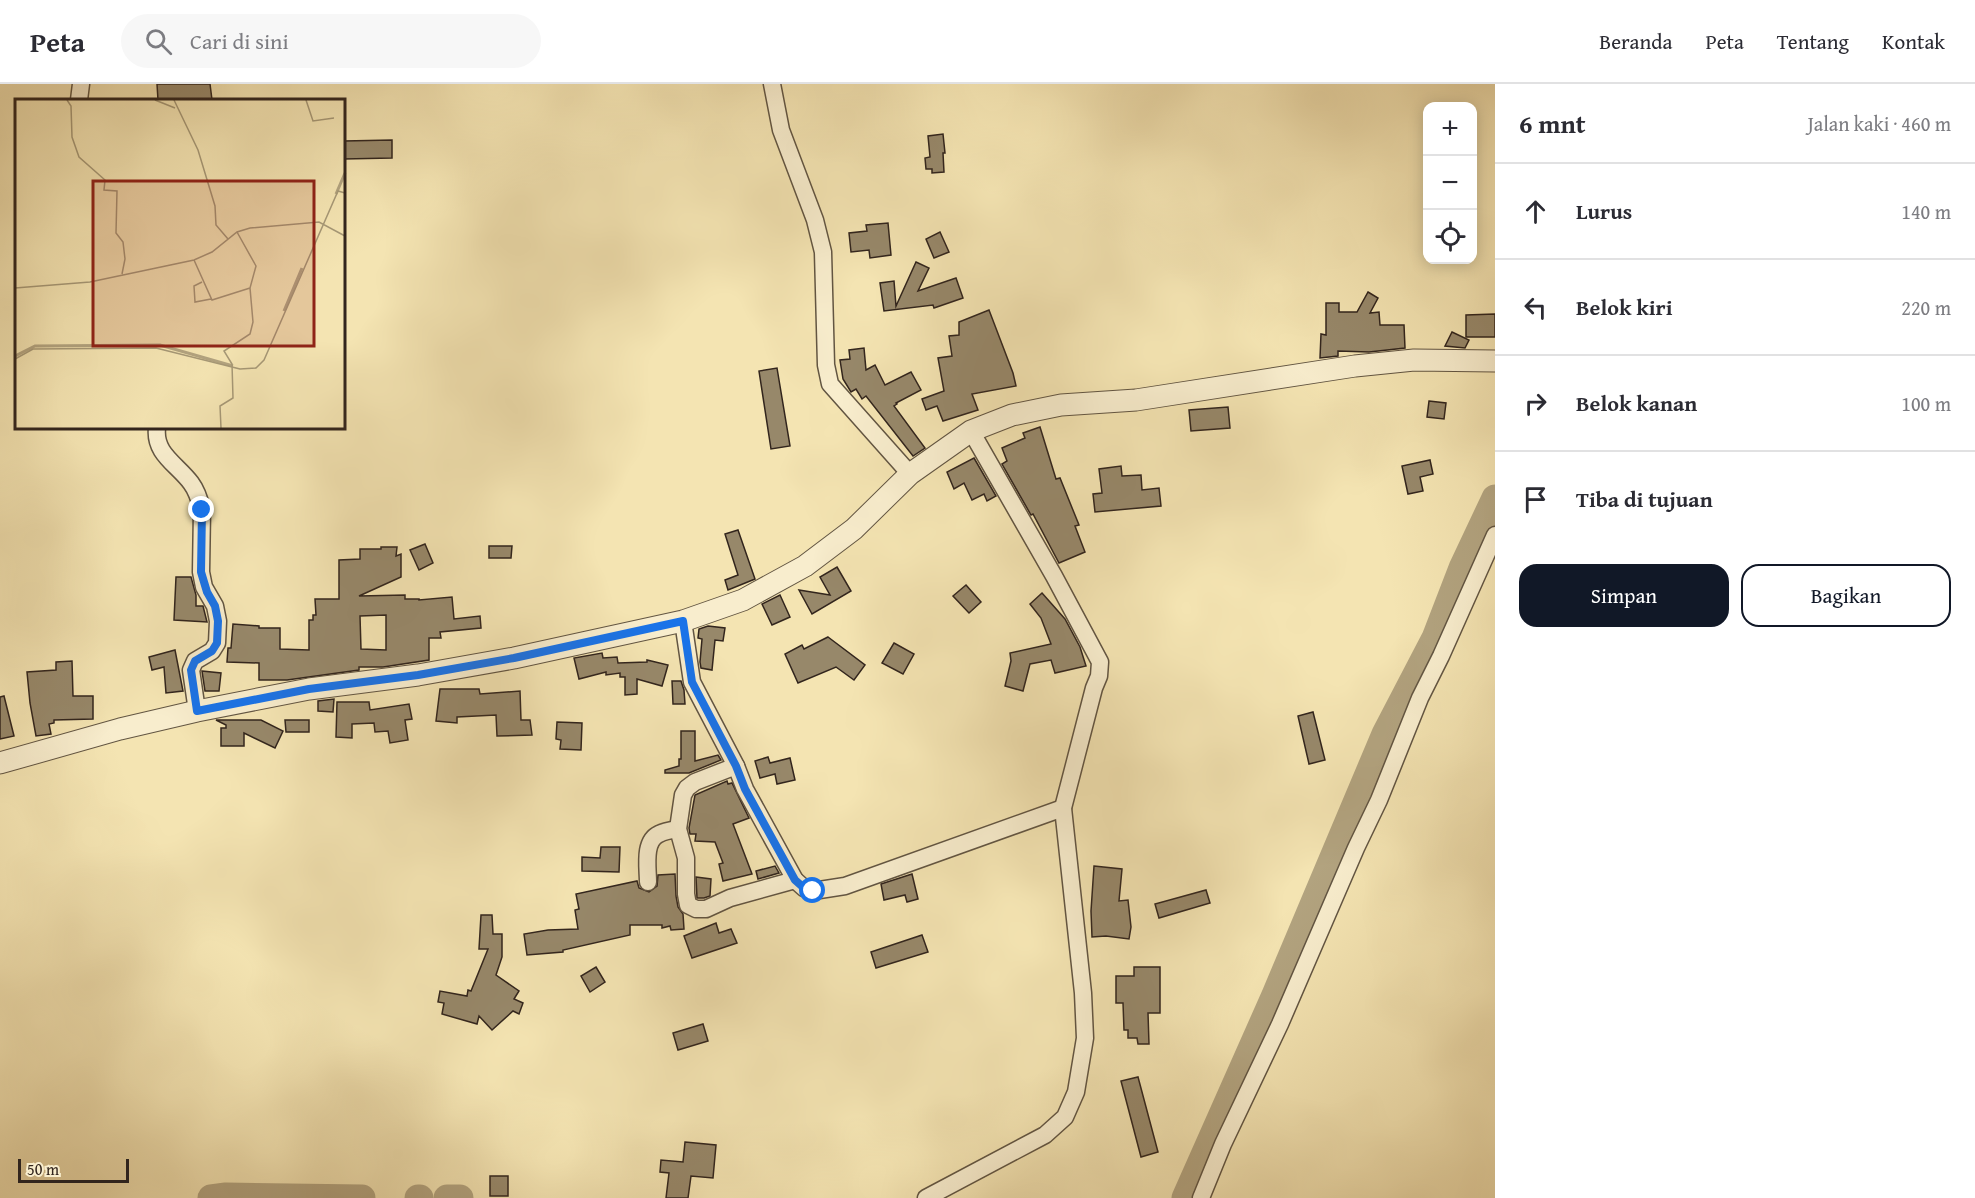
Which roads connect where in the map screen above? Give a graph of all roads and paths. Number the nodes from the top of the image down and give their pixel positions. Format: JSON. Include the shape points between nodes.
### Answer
{"nodes":[{"id":1,"x":81,"y":84,"type":"edge"},
{"id":2,"x":772,"y":84,"type":"edge"},
{"id":3,"x":79,"y":99,"type":"edge"},
{"id":4,"x":1495,"y":361,"type":"edge"},
{"id":5,"x":157,"y":429,"type":"edge"},
{"id":6,"x":971,"y":431,"type":"junction"},
{"id":7,"x":910,"y":474,"type":"junction"},
{"id":8,"x":1495,"y":535,"type":"edge"},
{"id":9,"x":683,"y":621,"type":"junction"},
{"id":10,"x":197,"y":711,"type":"junction"},
{"id":11,"x":0,"y":763,"type":"edge"},
{"id":12,"x":736,"y":766,"type":"junction"},
{"id":13,"x":1063,"y":808,"type":"junction"},
{"id":14,"x":678,"y":829,"type":"junction"},
{"id":15,"x":795,"y":880,"type":"junction"},
{"id":16,"x":648,"y":882,"type":"dead end"},
{"id":17,"x":926,"y":1198,"type":"edge"},
{"id":18,"x":1201,"y":1198,"type":"edge"}],
"edges":[{"from":1,"to":3,"type":"street"},
{"from":2,"to":7,"type":"street","via":[[781,130],[823,252],[830,384]]},
{"from":4,"to":6,"type":"street","via":[[1414,360],[1136,400],[1061,405],[1012,415]]},
{"from":5,"to":10,"type":"street","via":[[159,447],[190,482],[200,500],[203,582],[218,615],[217,643],[212,651],[195,661],[191,670]]},
{"from":6,"to":7,"type":"street"},
{"from":6,"to":13,"type":"street","via":[[1100,662]]},
{"from":7,"to":9,"type":"street","via":[[854,529],[806,566],[743,600]]},
{"from":8,"to":18,"type":"street"},
{"from":9,"to":10,"type":"street","via":[[514,658],[309,689]]},
{"from":9,"to":12,"type":"street","via":[[692,682]]},
{"from":10,"to":11,"type":"street"},
{"from":12,"to":14,"type":"street","via":[[687,788]]},
{"from":12,"to":15,"type":"street"},
{"from":13,"to":15,"type":"street","via":[[845,886],[813,891]]},
{"from":13,"to":17,"type":"street","via":[[1083,993],[1084,1038],[1076,1092],[1065,1117],[1045,1134]]},
{"from":14,"to":15,"type":"street","via":[[686,858],[688,905],[696,909]]},
{"from":14,"to":16,"type":"street","via":[[652,839],[648,849]]}]}
